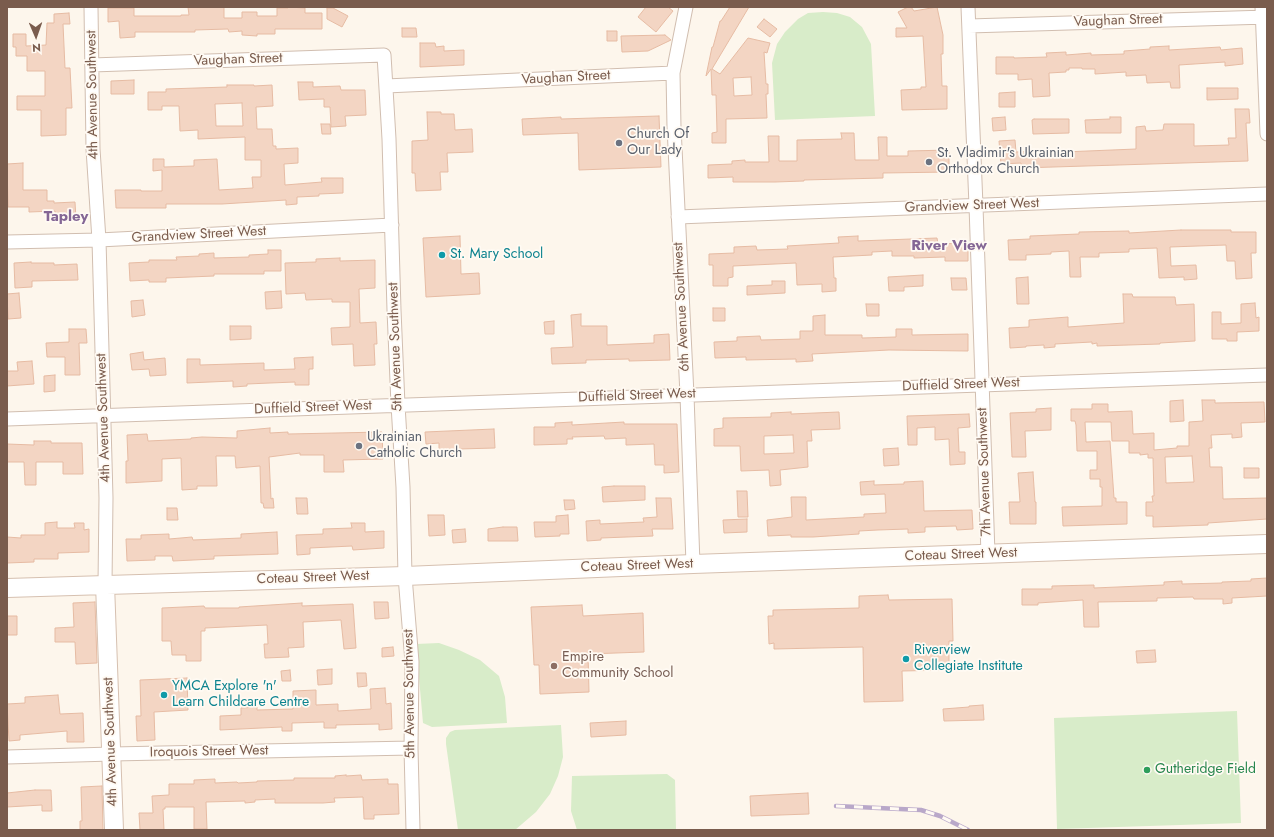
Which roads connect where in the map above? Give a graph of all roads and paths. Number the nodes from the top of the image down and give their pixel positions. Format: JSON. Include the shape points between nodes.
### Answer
{"nodes":[{"id":1,"x":91,"y":7,"type":"edge"},
{"id":2,"x":686,"y":7,"type":"edge"},
{"id":3,"x":960,"y":7,"type":"edge"},
{"id":4,"x":968,"y":7,"type":"edge"},
{"id":5,"x":974,"y":7,"type":"edge"},
{"id":6,"x":1264,"y":14,"type":"edge"},
{"id":7,"x":968,"y":26,"type":"junction"},
{"id":8,"x":384,"y":55,"type":"joint"},
{"id":9,"x":92,"y":65,"type":"junction"},
{"id":10,"x":673,"y":73,"type":"junction"},
{"id":11,"x":386,"y":86,"type":"junction"},
{"id":12,"x":1267,"y":134,"type":"edge"},
{"id":13,"x":1267,"y":194,"type":"edge"},
{"id":14,"x":976,"y":206,"type":"junction"},
{"id":15,"x":678,"y":217,"type":"junction"},
{"id":16,"x":392,"y":225,"type":"junction"},
{"id":17,"x":99,"y":240,"type":"junction"},
{"id":18,"x":7,"y":242,"type":"edge"},
{"id":19,"x":1267,"y":375,"type":"edge"},
{"id":20,"x":982,"y":385,"type":"junction"},
{"id":21,"x":687,"y":395,"type":"junction"},
{"id":22,"x":398,"y":405,"type":"junction"},
{"id":23,"x":104,"y":416,"type":"junction"},
{"id":24,"x":7,"y":419,"type":"edge"},
{"id":25,"x":1267,"y":544,"type":"edge"},
{"id":26,"x":988,"y":554,"type":"junction"},
{"id":27,"x":693,"y":564,"type":"junction"},
{"id":28,"x":405,"y":576,"type":"junction"},
{"id":29,"x":105,"y":584,"type":"junction"},
{"id":30,"x":7,"y":588,"type":"edge"},
{"id":31,"x":410,"y":748,"type":"junction"},
{"id":32,"x":112,"y":754,"type":"junction"},
{"id":33,"x":7,"y":757,"type":"edge"},
{"id":34,"x":114,"y":830,"type":"edge"},
{"id":35,"x":413,"y":830,"type":"edge"}],
"edges":[{"from":1,"to":9,"type":"street","name":"4th Avenue Southwest"},
{"from":2,"to":10,"type":"street","name":"6th Avenue Southwest"},
{"from":3,"to":7,"type":"street"},
{"from":4,"to":7,"type":"street","name":"7th Avenue Southwest"},
{"from":5,"to":7,"type":"street"},
{"from":6,"to":7,"type":"street","name":"Vaughan Street"},
{"from":6,"to":12,"type":"street"},
{"from":7,"to":14,"type":"street","name":"7th Avenue Southwest"},
{"from":8,"to":9,"type":"street","name":"Vaughan Street"},
{"from":8,"to":11,"type":"street","name":"5th Avenue Southwest"},
{"from":9,"to":17,"type":"street","name":"4th Avenue Southwest","via":[[93,149]]},
{"from":10,"to":11,"type":"street","name":"Vaughan Street"},
{"from":10,"to":15,"type":"street","name":"6th Avenue Southwest"},
{"from":11,"to":16,"type":"street","name":"5th Avenue Southwest"},
{"from":13,"to":14,"type":"street","name":"Grandview Street West"},
{"from":14,"to":15,"type":"street","name":"Grandview Street West"},
{"from":14,"to":20,"type":"street","name":"7th Avenue Southwest"},
{"from":15,"to":21,"type":"street","name":"6th Avenue Southwest"},
{"from":16,"to":17,"type":"street","name":"Grandview Street West"},
{"from":16,"to":22,"type":"street","name":"5th Avenue Southwest"},
{"from":17,"to":18,"type":"street","name":"Grandview Street West"},
{"from":17,"to":23,"type":"street","name":"4th Avenue Southwest"},
{"from":19,"to":20,"type":"street","name":"Duffield Street West"},
{"from":20,"to":21,"type":"street","name":"Duffield Street West"},
{"from":20,"to":26,"type":"street","name":"7th Avenue Southwest"},
{"from":21,"to":22,"type":"street","name":"Duffield Street West"},
{"from":21,"to":27,"type":"street","name":"6th Avenue Southwest"},
{"from":22,"to":23,"type":"street","name":"Duffield Street West"},
{"from":22,"to":28,"type":"street","name":"5th Avenue Southwest"},
{"from":23,"to":24,"type":"street","name":"Duffield Street West"},
{"from":23,"to":29,"type":"street","name":"4th Avenue Southwest"},
{"from":25,"to":26,"type":"street","name":"Coteau Street West"},
{"from":26,"to":27,"type":"street","name":"Coteau Street West"},
{"from":27,"to":28,"type":"street","name":"Coteau Street West"},
{"from":28,"to":29,"type":"street","name":"Coteau Street West"},
{"from":28,"to":31,"type":"street","name":"5th Avenue Southwest","via":[[412,662]]},
{"from":29,"to":30,"type":"street","name":"Coteau Street West"},
{"from":29,"to":32,"type":"street","name":"4th Avenue Southwest"},
{"from":31,"to":32,"type":"street","name":"Iroquois Street West"},
{"from":31,"to":35,"type":"street","name":"5th Avenue Southwest"},
{"from":32,"to":33,"type":"street","name":"Iroquois Street West"},
{"from":32,"to":34,"type":"street","name":"4th Avenue Southwest"}]}
